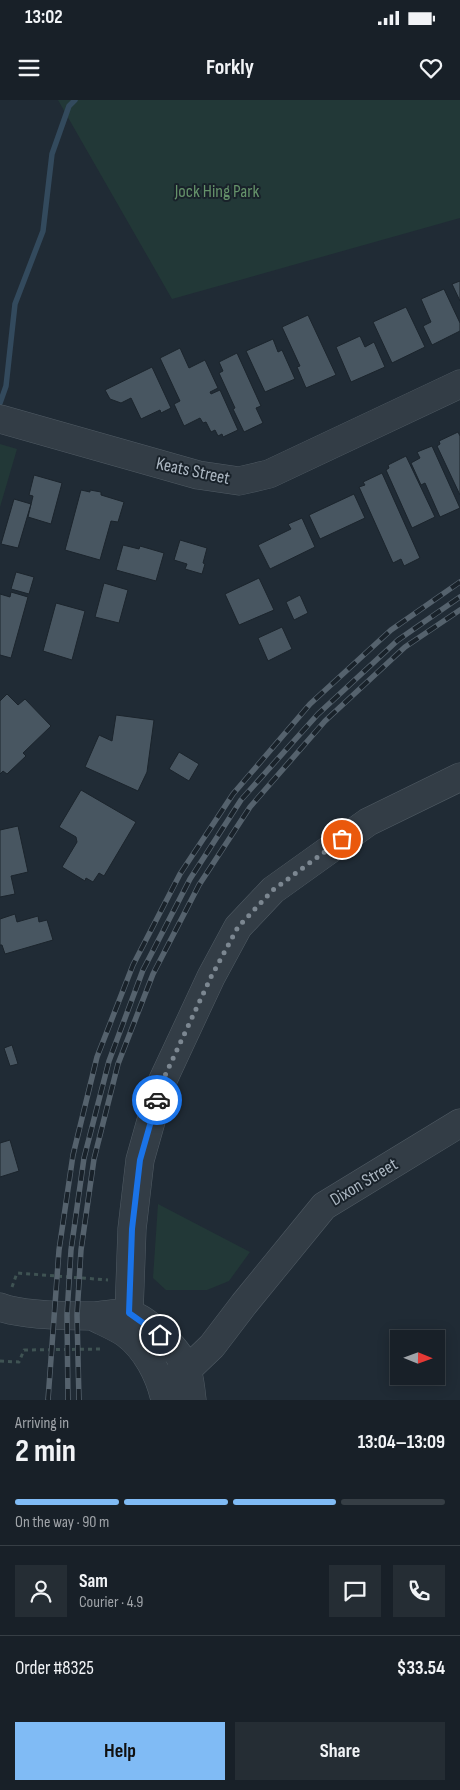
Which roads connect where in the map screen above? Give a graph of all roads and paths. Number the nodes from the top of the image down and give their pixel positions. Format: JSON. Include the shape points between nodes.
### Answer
{"nodes":[{"id":1,"x":460,"y":384,"type":"edge"},
{"id":2,"x":8,"y":422,"type":"edge"},
{"id":3,"x":460,"y":778,"type":"edge"},
{"id":4,"x":460,"y":1123,"type":"edge"},
{"id":5,"x":114,"y":1281,"type":"dead end"},
{"id":6,"x":244,"y":1304,"type":"junction"},
{"id":7,"x":2,"y":1308,"type":"edge"},
{"id":8,"x":129,"y":1313,"type":"junction"},
{"id":9,"x":93,"y":1316,"type":"junction"},
{"id":10,"x":170,"y":1343,"type":"junction"},
{"id":11,"x":111,"y":1351,"type":"dead end"},
{"id":12,"x":147,"y":1359,"type":"junction"},
{"id":13,"x":0,"y":1361,"type":"edge"},
{"id":14,"x":187,"y":1370,"type":"junction"},
{"id":15,"x":163,"y":1392,"type":"edge"},
{"id":16,"x":192,"y":1400,"type":"edge"}],
"edges":[{"from":1,"to":2,"type":"street","name":"Keats Street","via":[[269,474],[239,481],[198,475]]},
{"from":3,"to":8,"type":"street","via":[[368,822],[273,890],[238,927],[162,1082],[140,1160],[132,1229]]},
{"from":4,"to":6,"type":"street","name":"Dixon Street","via":[[324,1206]]},
{"from":5,"to":7,"type":"path","via":[[17,1273]]},
{"from":6,"to":10,"type":"street","name":"Dixon Street","via":[[199,1334]]},
{"from":6,"to":14,"type":"street","name":"Dixon Street","via":[[212,1346]]},
{"from":7,"to":9,"type":"street","via":[[27,1313]]},
{"from":8,"to":9,"type":"street"},
{"from":8,"to":10,"type":"street"},
{"from":9,"to":12,"type":"street","via":[[126,1334]]},
{"from":10,"to":12,"type":"street","name":"Dixon Street"},
{"from":10,"to":14,"type":"street"},
{"from":11,"to":13,"type":"path","via":[[78,1348],[24,1350],[18,1362]]},
{"from":12,"to":15,"type":"street","name":"Dixon Street"},
{"from":14,"to":15,"type":"street","name":"Dixon Street"},
{"from":14,"to":16,"type":"street"}]}
